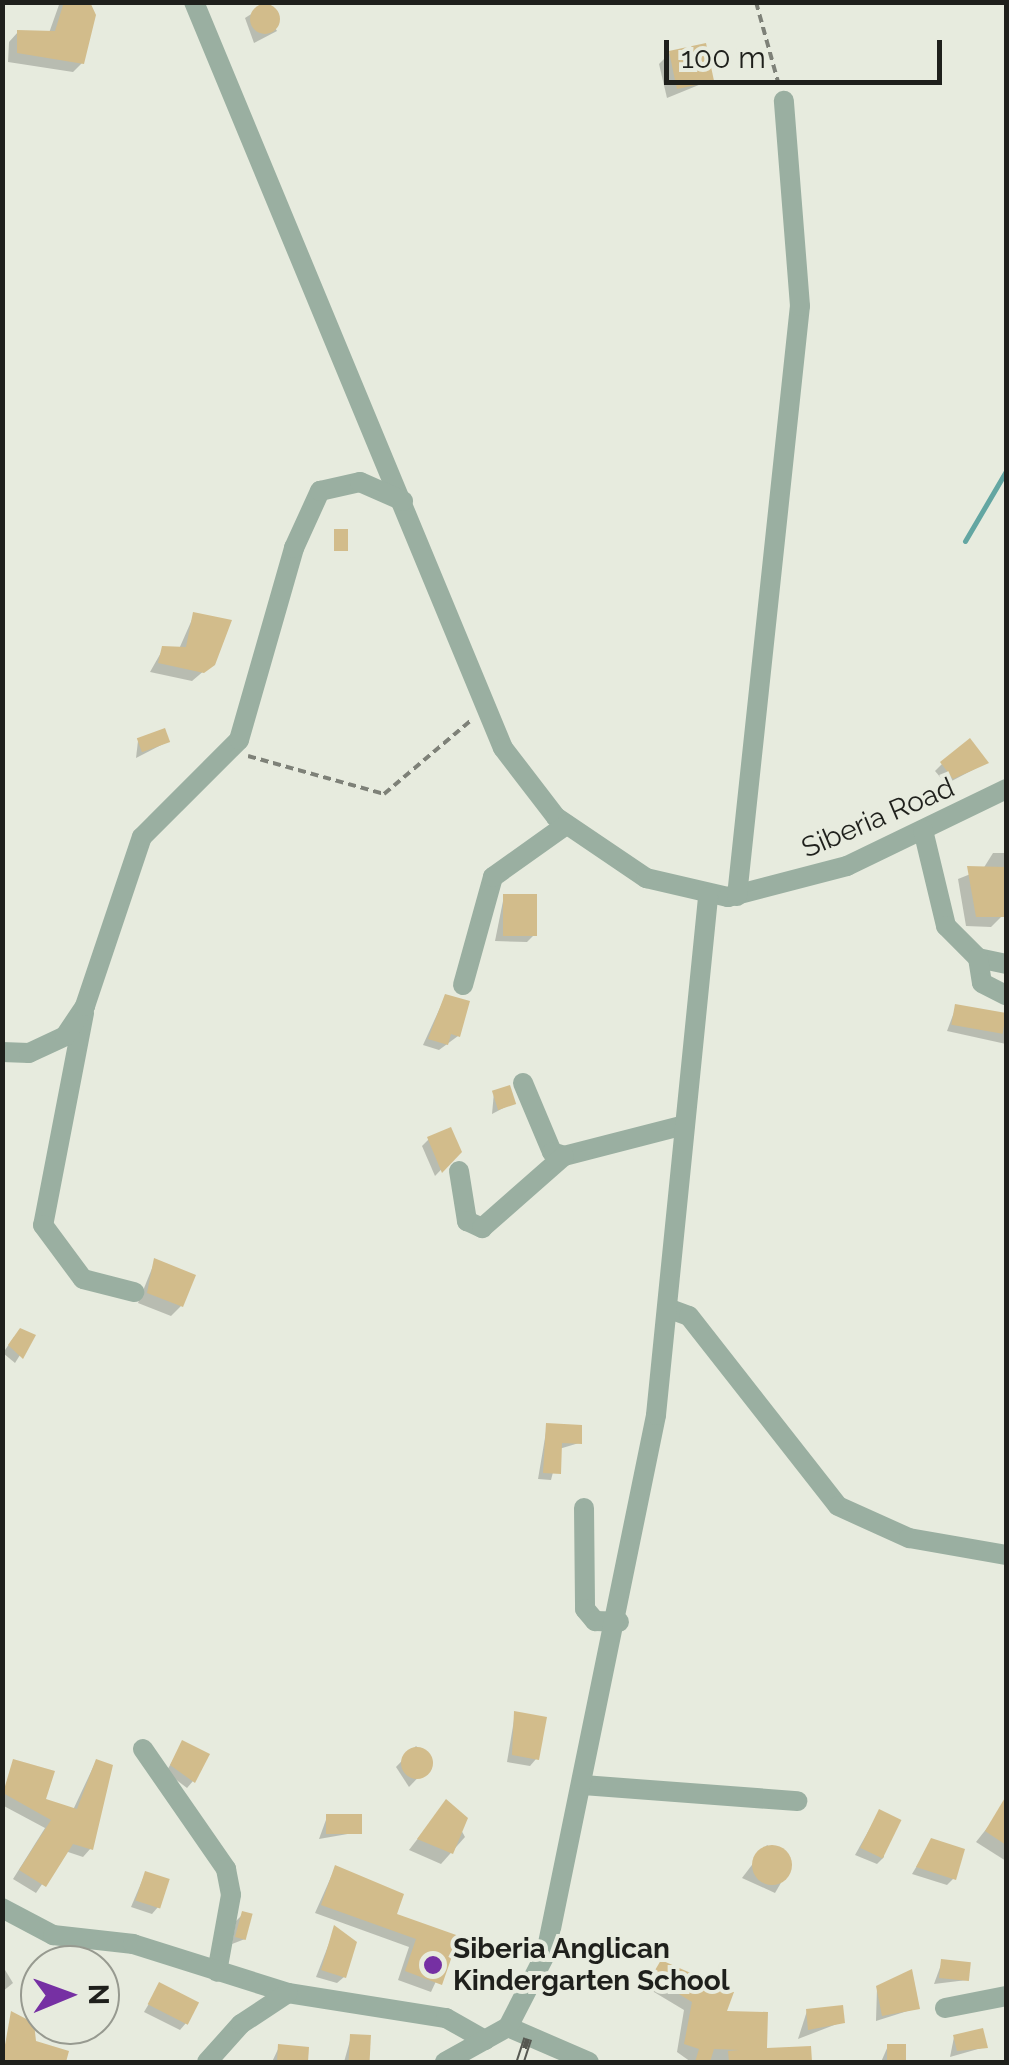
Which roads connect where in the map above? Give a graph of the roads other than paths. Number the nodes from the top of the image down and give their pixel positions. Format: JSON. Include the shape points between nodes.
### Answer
{"nodes":[{"id":1,"x":194,"y":2,"type":"edge"},
{"id":2,"x":784,"y":102,"type":"road end"},
{"id":3,"x":403,"y":502,"type":"junction"},
{"id":4,"x":1006,"y":789,"type":"edge"},
{"id":5,"x":566,"y":825,"type":"junction"},
{"id":6,"x":923,"y":830,"type":"junction"},
{"id":7,"x":736,"y":896,"type":"junction"},
{"id":8,"x":708,"y":898,"type":"junction"},
{"id":9,"x":978,"y":958,"type":"junction"},
{"id":10,"x":1006,"y":964,"type":"edge"},
{"id":11,"x":464,"y":985,"type":"dead end"},
{"id":12,"x":1006,"y":994,"type":"edge"},
{"id":13,"x":85,"y":1006,"type":"junction"},
{"id":14,"x":2,"y":1052,"type":"edge"},
{"id":15,"x":523,"y":1082,"type":"dead end"},
{"id":16,"x":685,"y":1124,"type":"junction"},
{"id":17,"x":564,"y":1156,"type":"junction"},
{"id":18,"x":459,"y":1171,"type":"dead end"},
{"id":19,"x":134,"y":1292,"type":"dead end"},
{"id":20,"x":667,"y":1308,"type":"junction"},
{"id":21,"x":584,"y":1508,"type":"dead end"},
{"id":22,"x":1006,"y":1555,"type":"edge"},
{"id":23,"x":620,"y":1622,"type":"junction"},
{"id":24,"x":143,"y":1749,"type":"dead end"},
{"id":25,"x":583,"y":1786,"type":"junction"},
{"id":26,"x":797,"y":1801,"type":"dead end"},
{"id":27,"x":2,"y":1908,"type":"edge"},
{"id":28,"x":217,"y":1972,"type":"junction"},
{"id":29,"x":288,"y":1993,"type":"junction"},
{"id":30,"x":1006,"y":1996,"type":"edge"},
{"id":31,"x":946,"y":2008,"type":"dead end"},
{"id":32,"x":508,"y":2026,"type":"junction"},
{"id":33,"x":485,"y":2040,"type":"junction"},
{"id":34,"x":207,"y":2062,"type":"edge"},
{"id":35,"x":445,"y":2062,"type":"edge"},
{"id":36,"x":589,"y":2062,"type":"edge"}],
"edges":[{"from":1,"to":3,"type":"street"},
{"from":2,"to":7,"type":"street","via":[[800,306]]},
{"from":3,"to":5,"type":"street","via":[[522,782]]},
{"from":3,"to":13,"type":"street","via":[[360,482],[320,491],[294,548],[248,722],[142,837]]},
{"from":4,"to":6,"type":"street","name":"Siberia Road"},
{"from":5,"to":8,"type":"street","via":[[615,864]]},
{"from":5,"to":11,"type":"street","via":[[493,876]]},
{"from":6,"to":7,"type":"street","name":"Siberia Road","via":[[824,874]]},
{"from":6,"to":9,"type":"street","via":[[946,926]]},
{"from":7,"to":8,"type":"street","name":"Siberia Road"},
{"from":8,"to":16,"type":"street"},
{"from":9,"to":10,"type":"street"},
{"from":9,"to":12,"type":"street","via":[[982,984]]},
{"from":13,"to":14,"type":"street","via":[[48,1048]]},
{"from":13,"to":19,"type":"street","via":[[43,1224],[83,1279]]},
{"from":15,"to":17,"type":"street","via":[[552,1152]]},
{"from":16,"to":17,"type":"street"},
{"from":16,"to":20,"type":"street"},
{"from":17,"to":18,"type":"street","via":[[482,1228],[467,1221]]},
{"from":20,"to":22,"type":"street","via":[[688,1316],[838,1506],[909,1538]]},
{"from":20,"to":23,"type":"street"},
{"from":21,"to":23,"type":"street","via":[[585,1609],[596,1621]]},
{"from":23,"to":25,"type":"street"},
{"from":24,"to":28,"type":"street","via":[[226,1869],[232,1896]]},
{"from":25,"to":26,"type":"street"},
{"from":25,"to":32,"type":"street","via":[[546,1954]]},
{"from":27,"to":28,"type":"street","via":[[53,1935],[133,1944]]},
{"from":28,"to":29,"type":"street"},
{"from":29,"to":33,"type":"street","via":[[446,2018]]},
{"from":29,"to":34,"type":"street","via":[[241,2024]]},
{"from":30,"to":31,"type":"street"},
{"from":32,"to":33,"type":"street"},
{"from":32,"to":36,"type":"street"},
{"from":33,"to":35,"type":"street"}]}
